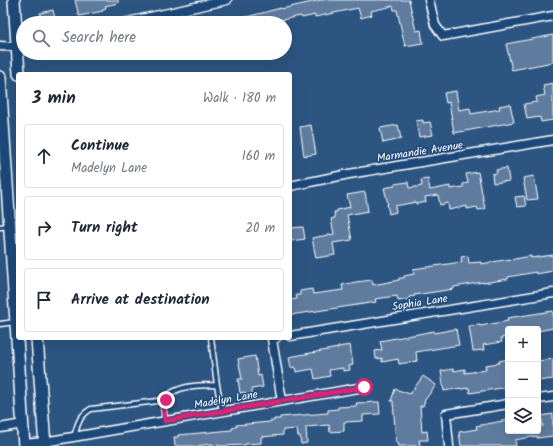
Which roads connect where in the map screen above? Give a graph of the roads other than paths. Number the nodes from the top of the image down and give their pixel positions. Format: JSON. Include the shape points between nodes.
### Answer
{"nodes":[{"id":1,"x":14,"y":0,"type":"edge"},
{"id":2,"x":226,"y":0,"type":"edge"},
{"id":3,"x":429,"y":0,"type":"edge"},
{"id":4,"x":16,"y":16,"type":"edge"},
{"id":5,"x":155,"y":16,"type":"edge"},
{"id":6,"x":553,"y":16,"type":"edge"},
{"id":7,"x":0,"y":46,"type":"edge"},
{"id":8,"x":16,"y":46,"type":"edge"},
{"id":9,"x":20,"y":60,"type":"edge"},
{"id":10,"x":19,"y":72,"type":"edge"},
{"id":11,"x":0,"y":77,"type":"edge"},
{"id":12,"x":553,"y":140,"type":"edge"},
{"id":13,"x":292,"y":186,"type":"edge"},
{"id":14,"x":10,"y":229,"type":"edge"},
{"id":15,"x":553,"y":293,"type":"edge"},
{"id":16,"x":16,"y":322,"type":"joint"},
{"id":17,"x":0,"y":324,"type":"edge"},
{"id":18,"x":292,"y":336,"type":"edge"},
{"id":19,"x":17,"y":340,"type":"edge"},
{"id":20,"x":37,"y":340,"type":"edge"},
{"id":21,"x":211,"y":340,"type":"edge"},
{"id":22,"x":274,"y":340,"type":"edge"},
{"id":23,"x":217,"y":385,"type":"junction"},
{"id":24,"x":364,"y":387,"type":"dead end"},
{"id":25,"x":553,"y":396,"type":"edge"},
{"id":26,"x":541,"y":398,"type":"edge"},
{"id":27,"x":166,"y":400,"type":"junction"},
{"id":28,"x":282,"y":401,"type":"junction"},
{"id":29,"x":505,"y":404,"type":"edge"},
{"id":30,"x":222,"y":411,"type":"junction"},
{"id":31,"x":165,"y":421,"type":"junction"},
{"id":32,"x":23,"y":424,"type":"junction"},
{"id":33,"x":0,"y":428,"type":"edge"},
{"id":34,"x":74,"y":437,"type":"junction"},
{"id":35,"x":44,"y":444,"type":"edge"},
{"id":36,"x":24,"y":445,"type":"edge"},
{"id":37,"x":448,"y":446,"type":"edge"}],
"edges":[{"from":1,"to":4,"type":"main road"},
{"from":2,"to":5,"type":"street"},
{"from":3,"to":6,"type":"street","via":[[435,25],[443,36]]},
{"from":7,"to":8,"type":"street"},
{"from":9,"to":10,"type":"main road"},
{"from":11,"to":14,"type":"main road","via":[[6,201]]},
{"from":12,"to":13,"type":"street","name":"Marmandie Avenue"},
{"from":14,"to":16,"type":"main road"},
{"from":15,"to":18,"type":"street","name":"Sophia Lane"},
{"from":16,"to":17,"type":"lane"},
{"from":19,"to":32,"type":"main road"},
{"from":20,"to":35,"type":"main road"},
{"from":21,"to":23,"type":"lane"},
{"from":22,"to":28,"type":"street"},
{"from":23,"to":27,"type":"lane","via":[[175,391]]},
{"from":23,"to":30,"type":"lane"},
{"from":24,"to":28,"type":"street","name":"Madelyn Lane"},
{"from":25,"to":26,"type":"street"},
{"from":27,"to":31,"type":"lane","via":[[163,405]]},
{"from":27,"to":34,"type":"lane","via":[[91,409],[83,414]]},
{"from":28,"to":30,"type":"street","name":"Madelyn Lane"},
{"from":29,"to":37,"type":"street","via":[[446,414]]},
{"from":30,"to":31,"type":"street","name":"Madelyn Lane"},
{"from":31,"to":34,"type":"street","name":"Madelyn Lane"},
{"from":32,"to":33,"type":"street"},
{"from":32,"to":36,"type":"main road"},
{"from":34,"to":35,"type":"street","name":"Madelyn Lane"},
{"from":35,"to":36,"type":"street","name":"Madelyn Lane"}]}
